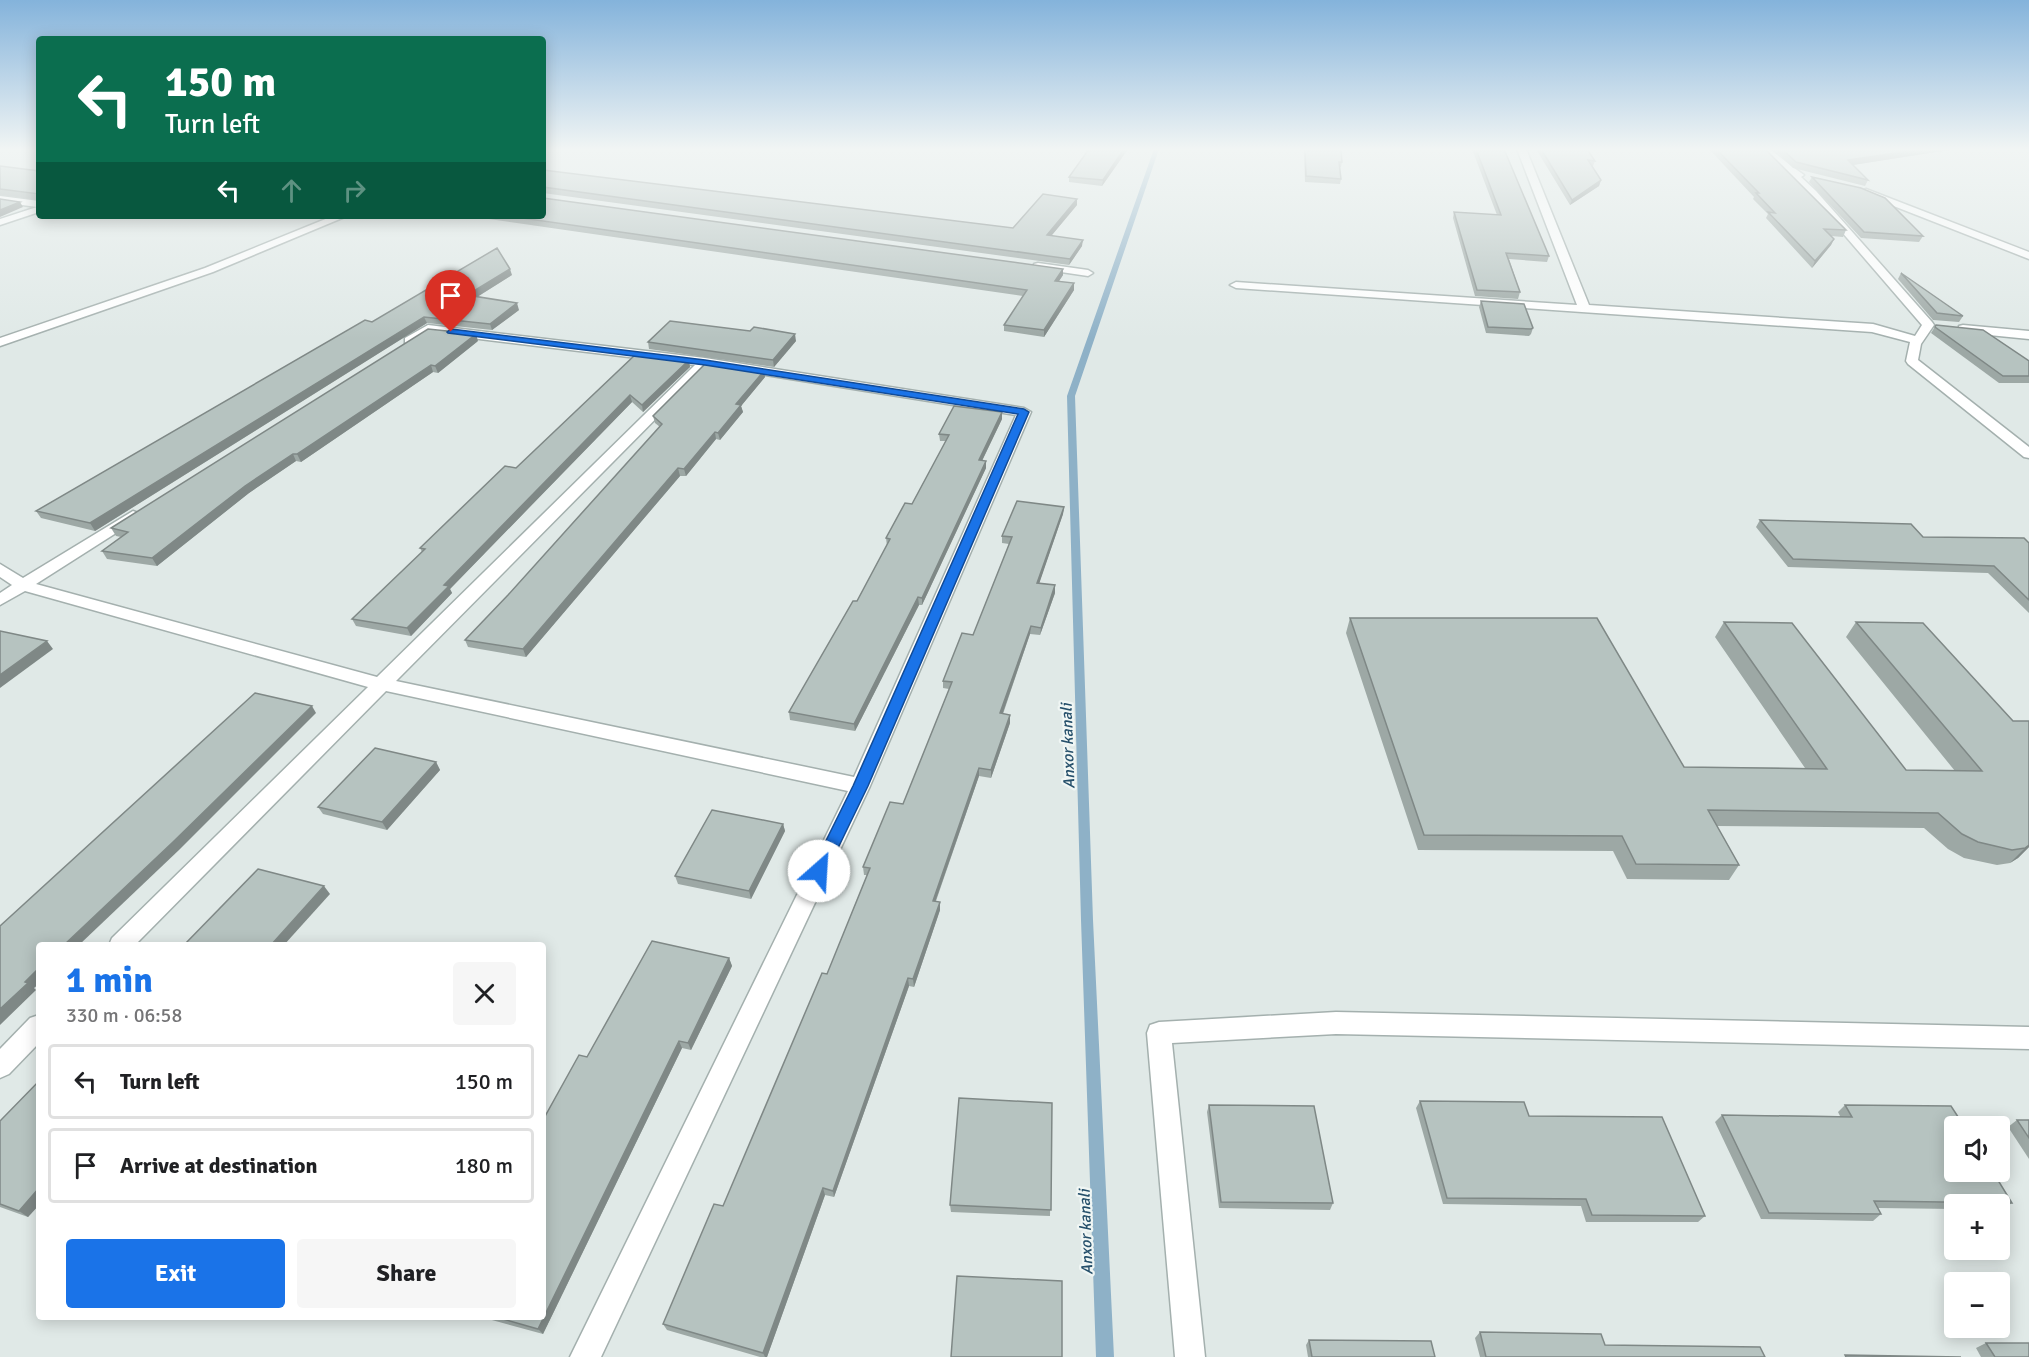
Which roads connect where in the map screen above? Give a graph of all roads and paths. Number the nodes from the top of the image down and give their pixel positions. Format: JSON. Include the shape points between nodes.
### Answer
{"nodes":[{"id":1,"x":29,"y":212,"type":"edge"},
{"id":2,"x":1546,"y":212,"type":"edge"},
{"id":3,"x":1831,"y":212,"type":"edge"},
{"id":4,"x":1915,"y":212,"type":"edge"},
{"id":5,"x":335,"y":219,"type":"edge"},
{"id":6,"x":0,"y":222,"type":"edge"},
{"id":7,"x":2029,"y":256,"type":"edge"},
{"id":8,"x":1029,"y":265,"type":"edge"},
{"id":9,"x":1088,"y":273,"type":"dead end"},
{"id":10,"x":1236,"y":285,"type":"dead end"},
{"id":11,"x":1584,"y":308,"type":"junction"},
{"id":12,"x":1940,"y":326,"type":"junction"},
{"id":13,"x":2029,"y":335,"type":"edge"},
{"id":14,"x":1917,"y":340,"type":"junction"},
{"id":15,"x":0,"y":342,"type":"edge"},
{"id":16,"x":398,"y":348,"type":"edge"},
{"id":17,"x":705,"y":362,"type":"junction"},
{"id":18,"x":2029,"y":454,"type":"edge"},
{"id":19,"x":145,"y":509,"type":"edge"},
{"id":20,"x":0,"y":569,"type":"edge"},
{"id":21,"x":24,"y":586,"type":"junction"},
{"id":22,"x":0,"y":600,"type":"edge"},
{"id":23,"x":380,"y":684,"type":"junction"},
{"id":24,"x":860,"y":786,"type":"junction"},
{"id":25,"x":123,"y":942,"type":"edge"},
{"id":26,"x":36,"y":1029,"type":"edge"},
{"id":27,"x":2029,"y":1038,"type":"edge"},
{"id":28,"x":0,"y":1065,"type":"edge"},
{"id":29,"x":585,"y":1357,"type":"edge"},
{"id":30,"x":1190,"y":1357,"type":"edge"}],
"edges":[{"from":1,"to":6,"type":"street"},
{"from":2,"to":11,"type":"street"},
{"from":3,"to":12,"type":"street"},
{"from":4,"to":7,"type":"street"},
{"from":5,"to":15,"type":"street","via":[[209,270]]},
{"from":8,"to":9,"type":"street"},
{"from":10,"to":11,"type":"street"},
{"from":11,"to":14,"type":"street","via":[[1873,328]]},
{"from":12,"to":13,"type":"street"},
{"from":12,"to":14,"type":"street"},
{"from":14,"to":18,"type":"street","via":[[1912,361]]},
{"from":16,"to":17,"type":"street","via":[[428,329]]},
{"from":17,"to":23,"type":"street"},
{"from":17,"to":24,"type":"street","via":[[1024,412]]},
{"from":19,"to":21,"type":"street"},
{"from":20,"to":21,"type":"street"},
{"from":21,"to":22,"type":"street"},
{"from":21,"to":23,"type":"street"},
{"from":23,"to":24,"type":"street"},
{"from":23,"to":25,"type":"street"},
{"from":24,"to":29,"type":"street"},
{"from":26,"to":28,"type":"street"},
{"from":27,"to":30,"type":"street","via":[[1336,1023],[1159,1034]]}]}
